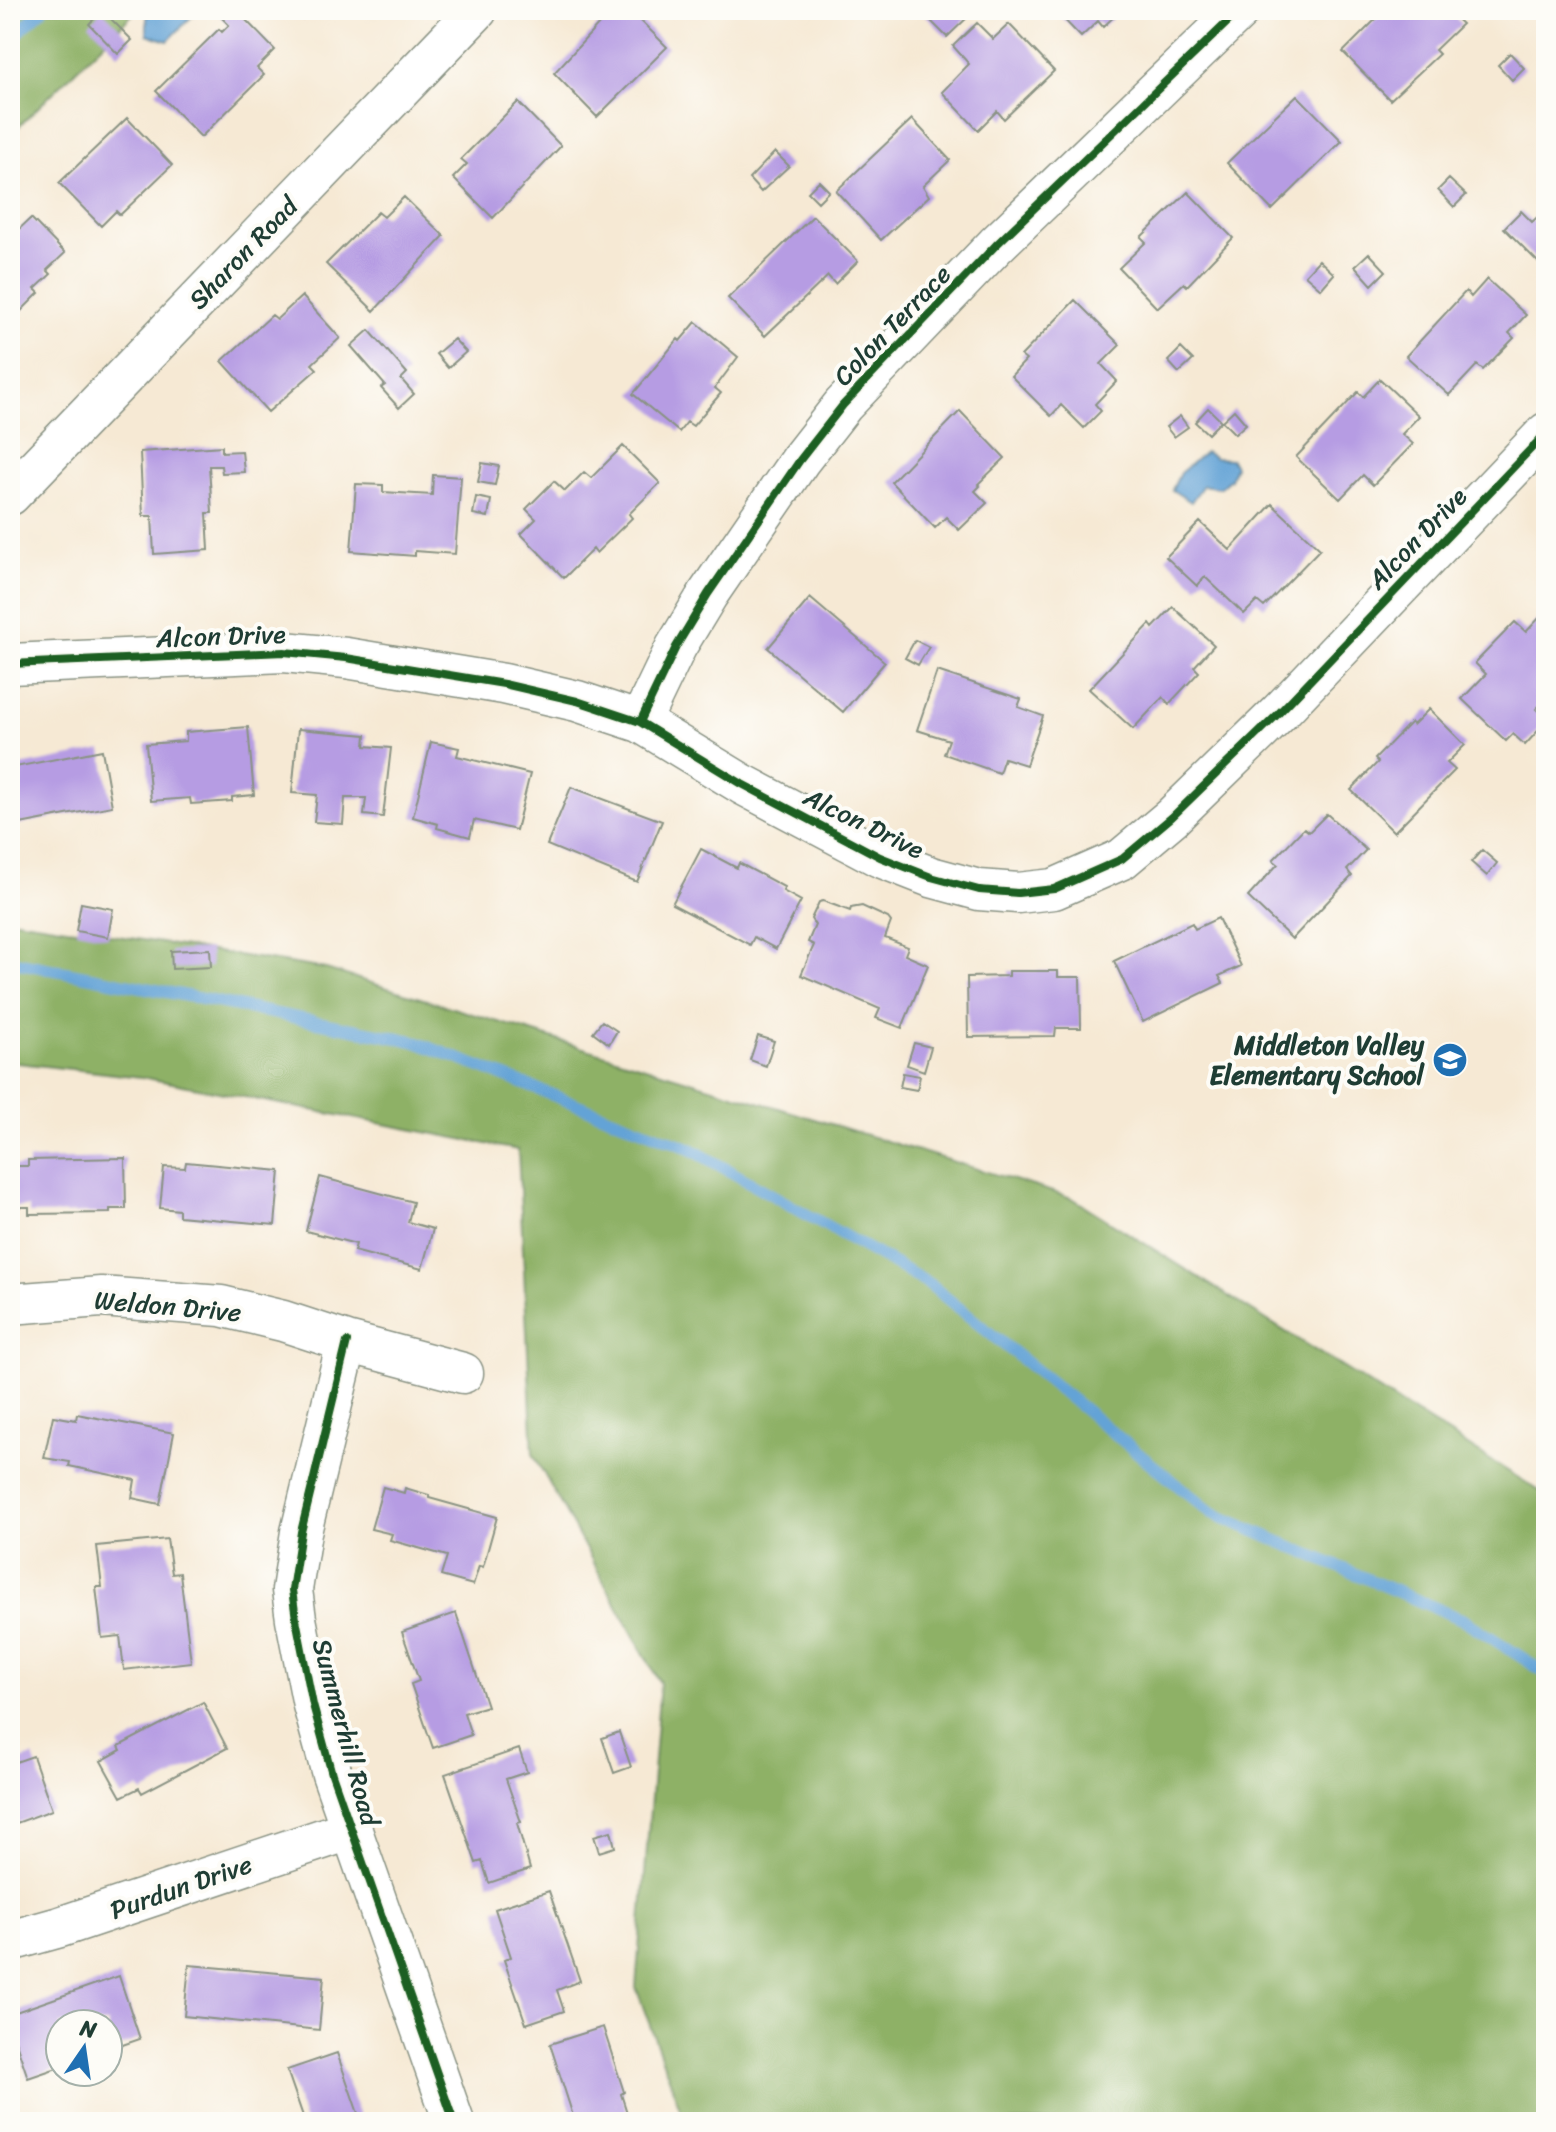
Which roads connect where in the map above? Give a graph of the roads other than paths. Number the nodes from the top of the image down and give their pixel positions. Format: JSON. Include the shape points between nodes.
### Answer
{"nodes":[{"id":1,"x":477,"y":10,"type":"edge"},
{"id":2,"x":1240,"y":10,"type":"edge"},
{"id":3,"x":1546,"y":433,"type":"edge"},
{"id":4,"x":10,"y":495,"type":"edge"},
{"id":5,"x":10,"y":664,"type":"edge"},
{"id":6,"x":640,"y":722,"type":"junction"},
{"id":7,"x":10,"y":1304,"type":"edge"},
{"id":8,"x":347,"y":1342,"type":"junction"},
{"id":9,"x":463,"y":1373,"type":"dead end"},
{"id":10,"x":352,"y":1829,"type":"junction"},
{"id":11,"x":10,"y":1941,"type":"edge"},
{"id":12,"x":454,"y":2122,"type":"edge"}],
"edges":[{"from":1,"to":4,"type":"street","name":"Sharon Road"},
{"from":2,"to":6,"type":"street","name":"Colon Terrace","via":[[996,245],[843,405],[708,594]]},
{"from":3,"to":6,"type":"street","name":"Alcon Drive","via":[[1278,714],[1172,817],[1122,859],[1054,889],[979,890],[880,857],[742,784]]},
{"from":5,"to":6,"type":"street","name":"Alcon Drive","via":[[284,652],[504,684]]},
{"from":7,"to":8,"type":"street","name":"Weldon Drive","via":[[101,1297],[221,1306]]},
{"from":8,"to":9,"type":"street","name":"Weldon Drive"},
{"from":8,"to":10,"type":"street","name":"Summerhill Road","via":[[309,1492],[292,1590],[313,1705]]},
{"from":10,"to":11,"type":"street","name":"Purdun Drive"},
{"from":10,"to":12,"type":"street","name":"Summerhill Road"}]}
